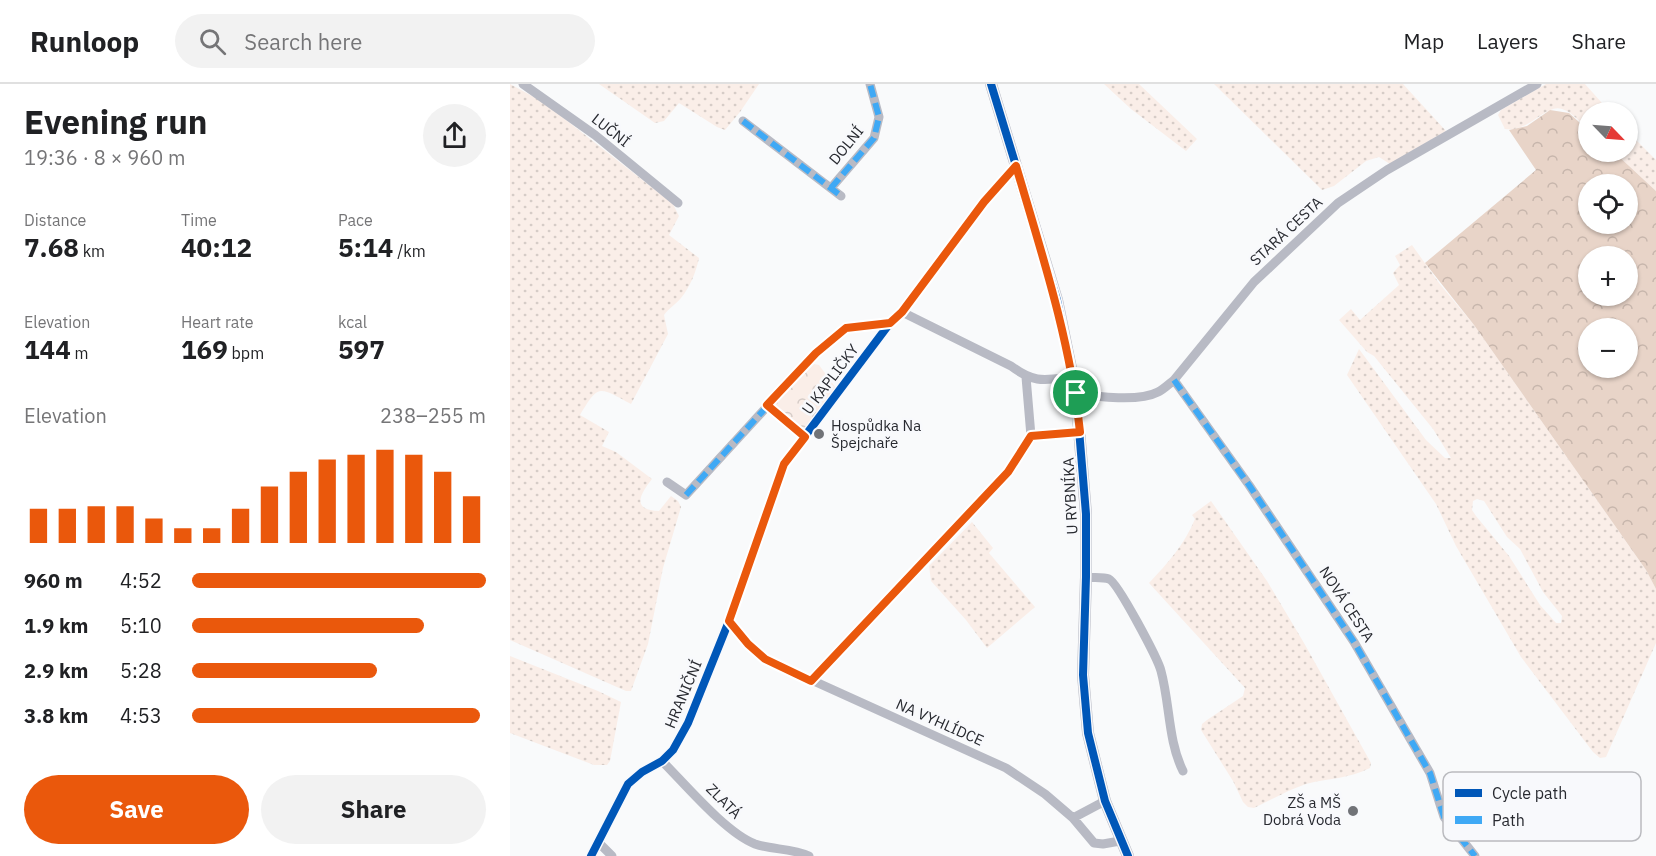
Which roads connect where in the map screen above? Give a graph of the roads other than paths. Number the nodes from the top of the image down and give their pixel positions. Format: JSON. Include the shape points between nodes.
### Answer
{"nodes":[{"id":1,"x":524,"y":84,"type":"edge"},
{"id":2,"x":870,"y":84,"type":"edge"},
{"id":3,"x":991,"y":84,"type":"edge"},
{"id":4,"x":1537,"y":84,"type":"edge"},
{"id":5,"x":743,"y":121,"type":"dead end"},
{"id":6,"x":1016,"y":166,"type":"junction"},
{"id":7,"x":831,"y":188,"type":"junction"},
{"id":8,"x":841,"y":196,"type":"dead end"},
{"id":9,"x":678,"y":203,"type":"dead end"},
{"id":10,"x":902,"y":312,"type":"junction"},
{"id":11,"x":890,"y":323,"type":"junction"},
{"id":12,"x":1026,"y":377,"type":"junction"},
{"id":13,"x":1073,"y":377,"type":"junction"},
{"id":14,"x":1174,"y":380,"type":"junction"},
{"id":15,"x":1076,"y":393,"type":"junction"},
{"id":16,"x":767,"y":405,"type":"junction"},
{"id":17,"x":1080,"y":432,"type":"junction"},
{"id":18,"x":1031,"y":436,"type":"junction"},
{"id":19,"x":805,"y":437,"type":"junction"},
{"id":20,"x":667,"y":482,"type":"dead end"},
{"id":21,"x":1086,"y":577,"type":"junction"},
{"id":22,"x":729,"y":621,"type":"junction"},
{"id":23,"x":811,"y":681,"type":"junction"},
{"id":24,"x":662,"y":761,"type":"junction"},
{"id":25,"x":1183,"y":771,"type":"dead end"},
{"id":26,"x":1105,"y":801,"type":"junction"},
{"id":27,"x":1443,"y":814,"type":"edge"},
{"id":28,"x":1073,"y":818,"type":"junction"},
{"id":29,"x":1120,"y":841,"type":"junction"},
{"id":30,"x":1463,"y":841,"type":"edge"},
{"id":31,"x":599,"y":843,"type":"junction"},
{"id":32,"x":591,"y":856,"type":"edge"},
{"id":33,"x":612,"y":856,"type":"edge"},
{"id":34,"x":809,"y":856,"type":"edge"},
{"id":35,"x":1128,"y":856,"type":"edge"},
{"id":36,"x":1475,"y":856,"type":"edge"}],
"edges":[{"from":1,"to":9,"type":"street","name":"LUČNÍ"},
{"from":2,"to":7,"type":"street","name":"DOLNÍ","via":[[879,117],[874,138]]},
{"from":3,"to":6,"type":"street","name":"U RYBNÍKA"},
{"from":4,"to":14,"type":"street","name":"STARÁ CESTA","via":[[1387,170],[1338,203],[1254,282]]},
{"from":5,"to":7,"type":"street"},
{"from":6,"to":10,"type":"street","name":"U KAPLIČKY","via":[[984,202]]},
{"from":6,"to":13,"type":"street","name":"U RYBNÍKA","via":[[1057,300]]},
{"from":7,"to":8,"type":"street"},
{"from":10,"to":11,"type":"street","name":"U KAPLIČKY"},
{"from":10,"to":12,"type":"street"},
{"from":11,"to":16,"type":"street","name":"U KAPLIČKY","via":[[846,328],[816,353]]},
{"from":11,"to":19,"type":"street","name":"U KAPLIČKY"},
{"from":12,"to":13,"type":"street","via":[[1043,381]]},
{"from":12,"to":18,"type":"street"},
{"from":13,"to":15,"type":"street","name":"U RYBNÍKA"},
{"from":14,"to":15,"type":"street","name":"STARÁ CESTA","via":[[1145,397]]},
{"from":14,"to":27,"type":"street","name":"NOVÁ CESTA","via":[[1354,642],[1430,773]]},
{"from":15,"to":17,"type":"street","name":"U RYBNÍKA"},
{"from":16,"to":19,"type":"street"},
{"from":16,"to":20,"type":"street","name":"U KAPLIČKY","via":[[686,495]]},
{"from":17,"to":18,"type":"street"},
{"from":17,"to":21,"type":"street","name":"U RYBNÍKA"},
{"from":18,"to":23,"type":"street","via":[[1008,472]]},
{"from":19,"to":22,"type":"street","name":"U KAPLIČKY","via":[[784,464]]},
{"from":21,"to":25,"type":"street","via":[[1113,582],[1161,670],[1175,750]]},
{"from":21,"to":26,"type":"street","name":"U RYBNÍKA","via":[[1084,687],[1088,733]]},
{"from":22,"to":23,"type":"street","name":"NA VYHLÍDCE","via":[[765,659]]},
{"from":22,"to":24,"type":"street","name":"HRANIČNÍ","via":[[688,723]]},
{"from":23,"to":28,"type":"street","name":"NA VYHLÍDCE","via":[[1006,768]]},
{"from":24,"to":31,"type":"street","name":"HRANIČNÍ","via":[[628,784]]},
{"from":24,"to":34,"type":"street","name":"ZLATÁ","via":[[735,834],[756,844]]},
{"from":26,"to":28,"type":"street"},
{"from":26,"to":29,"type":"street","name":"U RYBNÍKA"},
{"from":28,"to":29,"type":"street","name":"NA VYHLÍDCE","via":[[1094,843]]},
{"from":29,"to":35,"type":"street"},
{"from":30,"to":36,"type":"street","name":"NOVÁ CESTA"},
{"from":31,"to":32,"type":"street","name":"HRANIČNÍ"},
{"from":31,"to":33,"type":"street"}]}
